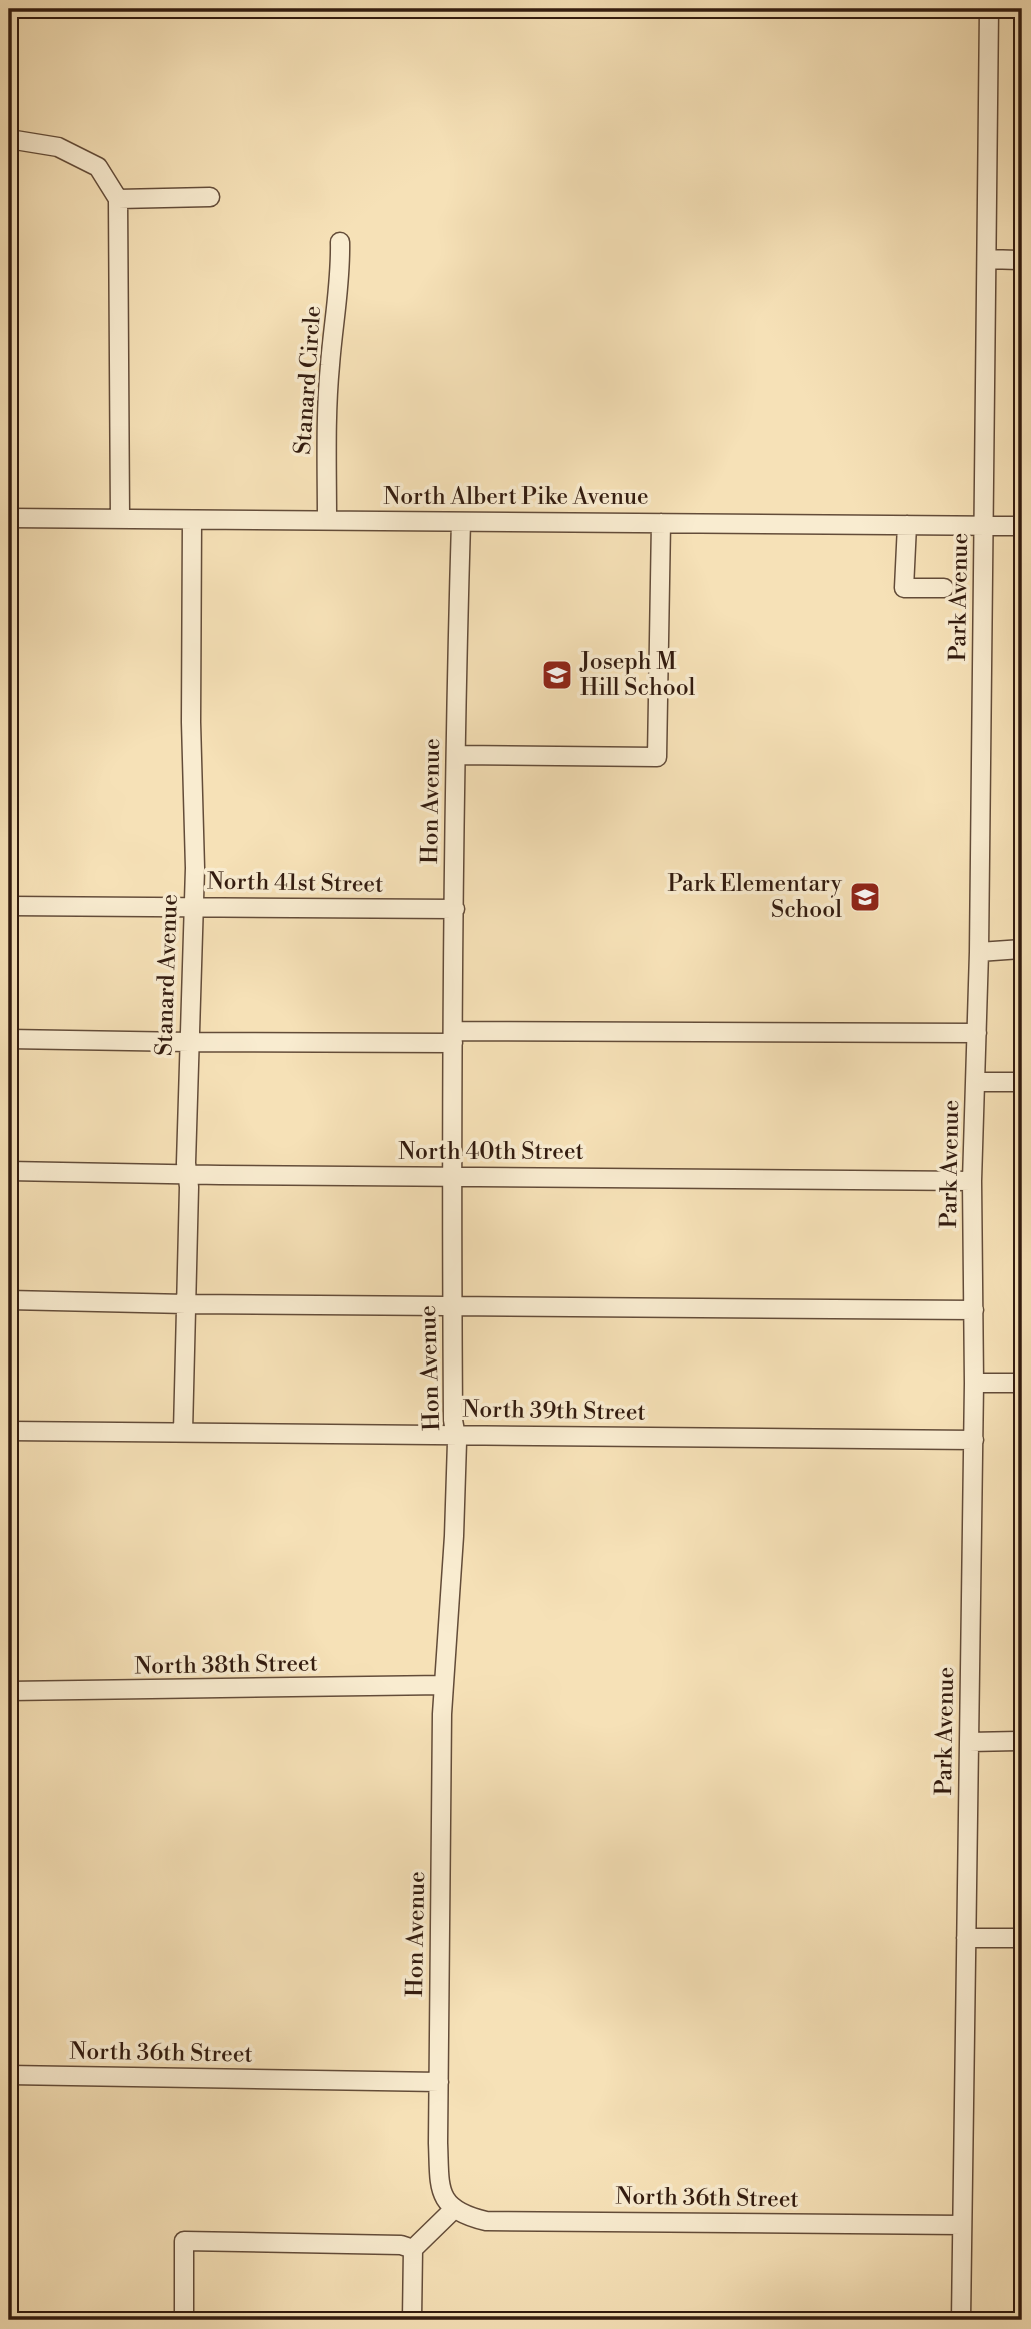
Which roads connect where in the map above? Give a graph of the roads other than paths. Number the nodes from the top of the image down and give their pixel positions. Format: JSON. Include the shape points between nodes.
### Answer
{"nodes":[{"id":1,"x":989,"y":9,"type":"edge"},
{"id":2,"x":9,"y":139,"type":"edge"},
{"id":3,"x":209,"y":197,"type":"dead end"},
{"id":4,"x":118,"y":199,"type":"junction"},
{"id":5,"x":340,"y":243,"type":"dead end"},
{"id":6,"x":987,"y":259,"type":"junction"},
{"id":7,"x":1022,"y":260,"type":"edge"},
{"id":8,"x":9,"y":518,"type":"edge"},
{"id":9,"x":120,"y":519,"type":"junction"},
{"id":10,"x":192,"y":520,"type":"junction"},
{"id":11,"x":327,"y":520,"type":"junction"},
{"id":12,"x":461,"y":522,"type":"junction"},
{"id":13,"x":660,"y":523,"type":"junction"},
{"id":14,"x":906,"y":525,"type":"junction"},
{"id":15,"x":984,"y":526,"type":"junction"},
{"id":16,"x":1022,"y":526,"type":"edge"},
{"id":17,"x":944,"y":588,"type":"dead end"},
{"id":18,"x":456,"y":755,"type":"junction"},
{"id":19,"x":9,"y":906,"type":"edge"},
{"id":20,"x":194,"y":907,"type":"junction"},
{"id":21,"x":455,"y":909,"type":"junction"},
{"id":22,"x":1022,"y":949,"type":"edge"},
{"id":23,"x":979,"y":952,"type":"junction"},
{"id":24,"x":977,"y":1032,"type":"junction"},
{"id":25,"x":453,"y":1037,"type":"junction"},
{"id":26,"x":9,"y":1039,"type":"edge"},
{"id":27,"x":189,"y":1042,"type":"junction"},
{"id":28,"x":975,"y":1082,"type":"junction"},
{"id":29,"x":1022,"y":1082,"type":"edge"},
{"id":30,"x":9,"y":1171,"type":"edge"},
{"id":31,"x":187,"y":1175,"type":"junction"},
{"id":32,"x":452,"y":1176,"type":"junction"},
{"id":33,"x":972,"y":1181,"type":"junction"},
{"id":34,"x":9,"y":1300,"type":"edge"},
{"id":35,"x":186,"y":1304,"type":"junction"},
{"id":36,"x":452,"y":1305,"type":"junction"},
{"id":37,"x":974,"y":1310,"type":"junction"},
{"id":38,"x":974,"y":1383,"type":"junction"},
{"id":39,"x":1022,"y":1383,"type":"edge"},
{"id":40,"x":9,"y":1432,"type":"edge"},
{"id":41,"x":184,"y":1432,"type":"junction"},
{"id":42,"x":456,"y":1434,"type":"junction"},
{"id":43,"x":974,"y":1440,"type":"junction"},
{"id":44,"x":444,"y":1685,"type":"junction"},
{"id":45,"x":9,"y":1691,"type":"edge"},
{"id":46,"x":1022,"y":1741,"type":"edge"},
{"id":47,"x":969,"y":1742,"type":"junction"},
{"id":48,"x":966,"y":1938,"type":"junction"},
{"id":49,"x":1022,"y":1938,"type":"edge"},
{"id":50,"x":9,"y":2075,"type":"edge"},
{"id":51,"x":439,"y":2082,"type":"junction"},
{"id":52,"x":454,"y":2209,"type":"junction"},
{"id":53,"x":962,"y":2225,"type":"junction"},
{"id":54,"x":414,"y":2249,"type":"junction"},
{"id":55,"x":184,"y":2320,"type":"edge"},
{"id":56,"x":412,"y":2320,"type":"edge"},
{"id":57,"x":961,"y":2320,"type":"edge"}],
"edges":[{"from":1,"to":6,"type":"street","name":"Park Avenue"},
{"from":2,"to":4,"type":"street","via":[[58,146],[98,167]]},
{"from":3,"to":4,"type":"street"},
{"from":4,"to":9,"type":"street"},
{"from":5,"to":11,"type":"street","name":"Stanard Circle","via":[[327,420]]},
{"from":6,"to":7,"type":"street"},
{"from":6,"to":15,"type":"street","name":"Park Avenue"},
{"from":8,"to":9,"type":"street","name":"North Albert Pike Avenue"},
{"from":9,"to":10,"type":"street","name":"North Albert Pike Avenue"},
{"from":10,"to":11,"type":"street","name":"North Albert Pike Avenue"},
{"from":10,"to":20,"type":"street","name":"Stanard Avenue"},
{"from":11,"to":12,"type":"street","name":"North Albert Pike Avenue"},
{"from":12,"to":13,"type":"street","name":"North Albert Pike Avenue"},
{"from":12,"to":18,"type":"street","name":"Hon Avenue"},
{"from":13,"to":14,"type":"street","name":"North Albert Pike Avenue"},
{"from":13,"to":18,"type":"street","via":[[656,757]]},
{"from":14,"to":15,"type":"street","name":"North Albert Pike Avenue"},
{"from":14,"to":17,"type":"street","via":[[904,588]]},
{"from":15,"to":16,"type":"street","name":"North Albert Pike Avenue"},
{"from":15,"to":23,"type":"street","name":"Park Avenue"},
{"from":18,"to":21,"type":"street","name":"Hon Avenue"},
{"from":19,"to":20,"type":"street","name":"North 41st Street"},
{"from":20,"to":21,"type":"street","name":"North 41st Street"},
{"from":20,"to":27,"type":"street","name":"Stanard Avenue"},
{"from":21,"to":25,"type":"street","name":"Hon Avenue"},
{"from":22,"to":23,"type":"street"},
{"from":23,"to":24,"type":"street","name":"Park Avenue"},
{"from":24,"to":25,"type":"street"},
{"from":24,"to":28,"type":"street","name":"Park Avenue"},
{"from":25,"to":27,"type":"street"},
{"from":25,"to":32,"type":"street","name":"Hon Avenue"},
{"from":26,"to":27,"type":"street"},
{"from":27,"to":31,"type":"street","name":"Stanard Avenue"},
{"from":28,"to":29,"type":"street"},
{"from":28,"to":33,"type":"street","name":"Park Avenue"},
{"from":30,"to":31,"type":"street","name":"North 40th Street"},
{"from":31,"to":32,"type":"street","name":"North 40th Street"},
{"from":31,"to":35,"type":"street","name":"Stanard Avenue"},
{"from":32,"to":33,"type":"street","name":"North 40th Street"},
{"from":32,"to":36,"type":"street","name":"Hon Avenue"},
{"from":33,"to":37,"type":"street","name":"Park Avenue"},
{"from":34,"to":35,"type":"street"},
{"from":35,"to":36,"type":"street"},
{"from":35,"to":41,"type":"street","name":"Stanard Avenue"},
{"from":36,"to":37,"type":"street"},
{"from":36,"to":42,"type":"street","name":"Hon Avenue"},
{"from":37,"to":38,"type":"street","name":"Park Avenue"},
{"from":38,"to":39,"type":"street"},
{"from":38,"to":43,"type":"street","name":"Park Avenue"},
{"from":40,"to":41,"type":"street","name":"North 39th Street"},
{"from":41,"to":42,"type":"street","name":"North 39th Street"},
{"from":42,"to":43,"type":"street","name":"North 39th Street"},
{"from":42,"to":44,"type":"street","name":"Hon Avenue"},
{"from":43,"to":47,"type":"street","name":"Park Avenue"},
{"from":44,"to":45,"type":"street","name":"North 38th Street"},
{"from":44,"to":51,"type":"street","name":"Hon Avenue"},
{"from":46,"to":47,"type":"street"},
{"from":47,"to":48,"type":"street","name":"Park Avenue"},
{"from":48,"to":49,"type":"street"},
{"from":48,"to":53,"type":"street","name":"Park Avenue"},
{"from":50,"to":51,"type":"street","name":"North 36th Street"},
{"from":51,"to":52,"type":"street","name":"Hon Avenue","via":[[440,2180]]},
{"from":52,"to":53,"type":"street","name":"North 36th Street","via":[[486,2221]]},
{"from":52,"to":54,"type":"street"},
{"from":53,"to":57,"type":"street","name":"Park Avenue"},
{"from":54,"to":55,"type":"street","via":[[401,2245],[184,2241]]},
{"from":54,"to":56,"type":"street"}]}
